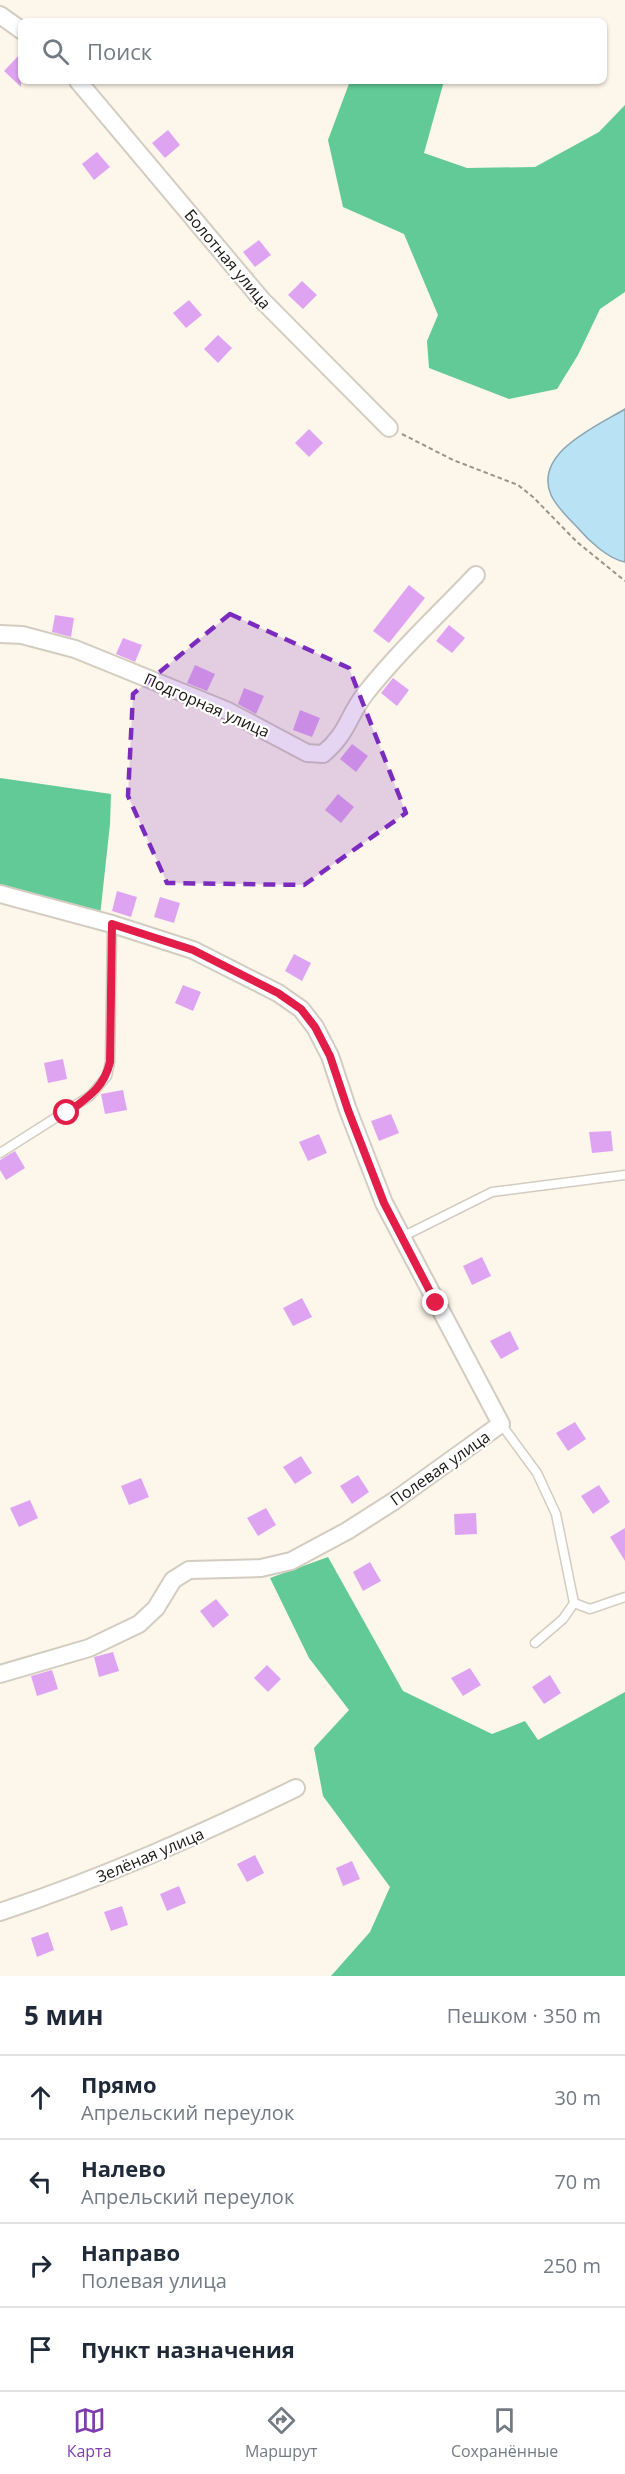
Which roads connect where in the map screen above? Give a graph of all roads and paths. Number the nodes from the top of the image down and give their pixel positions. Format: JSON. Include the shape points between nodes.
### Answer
{"nodes":[{"id":1,"x":0,"y":15,"type":"edge"},
{"id":2,"x":18,"y":28,"type":"edge"},
{"id":3,"x":81,"y":84,"type":"edge"},
{"id":4,"x":389,"y":428,"type":"joint"},
{"id":5,"x":476,"y":575,"type":"dead end"},
{"id":6,"x":625,"y":581,"type":"edge"},
{"id":7,"x":0,"y":634,"type":"edge"},
{"id":8,"x":0,"y":894,"type":"edge"},
{"id":9,"x":112,"y":924,"type":"junction"},
{"id":10,"x":0,"y":1153,"type":"edge"},
{"id":11,"x":625,"y":1175,"type":"edge"},
{"id":12,"x":401,"y":1238,"type":"junction"},
{"id":13,"x":501,"y":1424,"type":"junction"},
{"id":14,"x":625,"y":1598,"type":"edge"},
{"id":15,"x":574,"y":1603,"type":"junction"},
{"id":16,"x":535,"y":1643,"type":"dead end"},
{"id":17,"x":0,"y":1674,"type":"edge"},
{"id":18,"x":296,"y":1788,"type":"dead end"},
{"id":19,"x":0,"y":1912,"type":"edge"}],
"edges":[{"from":1,"to":2,"type":"street"},
{"from":3,"to":4,"type":"street","name":"Болотная улица","via":[[262,300]]},
{"from":4,"to":6,"type":"path","via":[[453,460],[518,485],[577,542]]},
{"from":5,"to":7,"type":"street","name":"Подгорная улица","via":[[391,663],[363,696],[346,730],[323,754],[307,753],[228,711],[75,649],[22,635]]},
{"from":8,"to":9,"type":"street","name":"Полевая улица"},
{"from":9,"to":10,"type":"lane","via":[[107,1076],[90,1096]]},
{"from":9,"to":12,"type":"street","name":"Полевая улица","via":[[193,950],[278,993],[301,1009],[330,1056],[384,1203]]},
{"from":11,"to":12,"type":"lane","via":[[492,1192]]},
{"from":12,"to":13,"type":"street","name":"Полевая улица"},
{"from":13,"to":15,"type":"lane","via":[[537,1473],[556,1514]]},
{"from":13,"to":17,"type":"street","name":"Полевая улица","via":[[394,1501],[291,1561],[261,1568],[189,1570],[173,1580],[156,1608],[139,1624],[89,1648]]},
{"from":14,"to":15,"type":"lane","via":[[590,1609]]},
{"from":15,"to":16,"type":"lane","via":[[563,1619]]},
{"from":18,"to":19,"type":"street","name":"Зелёная улица","via":[[107,1874]]}]}
